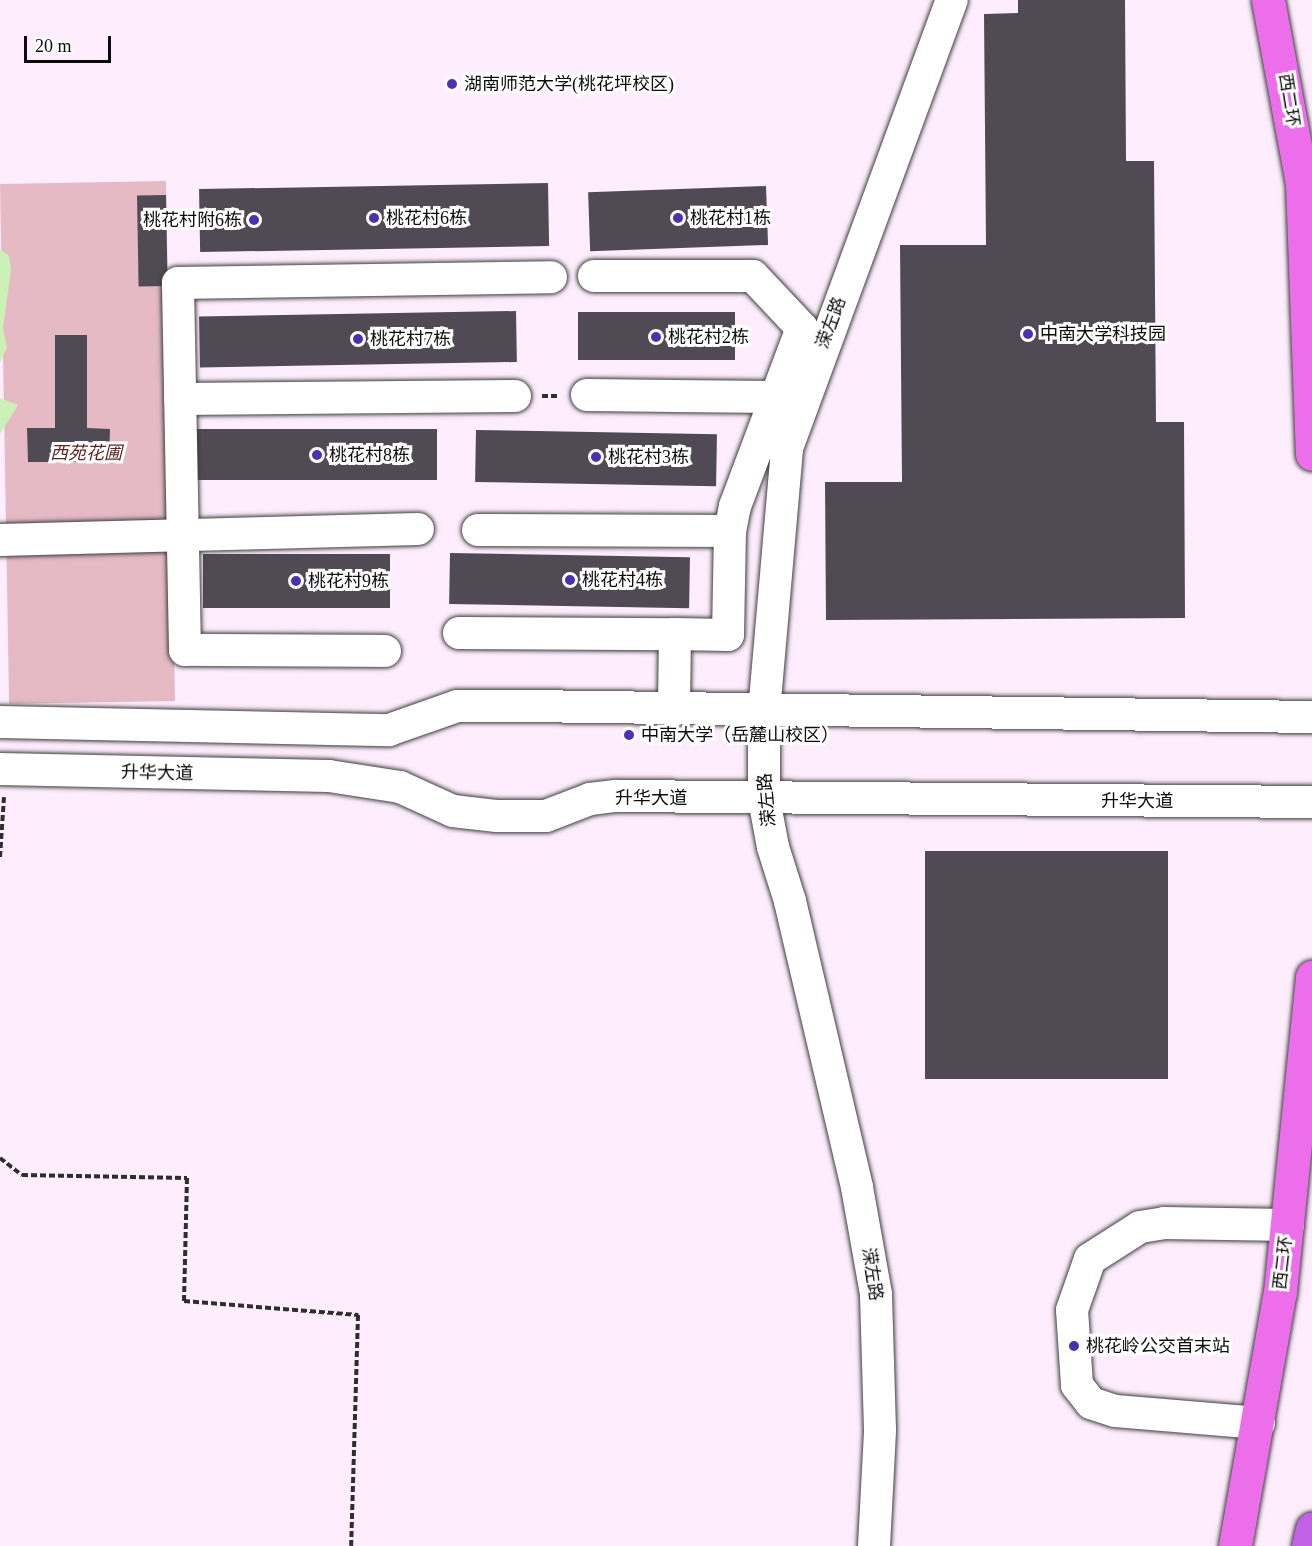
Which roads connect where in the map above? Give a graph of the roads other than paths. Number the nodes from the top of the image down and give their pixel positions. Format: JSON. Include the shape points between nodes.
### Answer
{"nodes":[{"id":1,"x":952,"y":0,"type":"edge"},
{"id":2,"x":1268,"y":0,"type":"edge"},
{"id":3,"x":594,"y":276,"type":"dead end"},
{"id":4,"x":551,"y":277,"type":"dead end"},
{"id":5,"x":587,"y":395,"type":"road end"},
{"id":6,"x":515,"y":396,"type":"road end"},
{"id":7,"x":776,"y":397,"type":"junction"},
{"id":8,"x":180,"y":399,"type":"junction"},
{"id":9,"x":1312,"y":454,"type":"edge"},
{"id":10,"x":418,"y":529,"type":"dead end"},
{"id":11,"x":478,"y":530,"type":"dead end"},
{"id":12,"x":730,"y":531,"type":"junction"},
{"id":13,"x":183,"y":537,"type":"junction"},
{"id":14,"x":0,"y":540,"type":"edge"},
{"id":15,"x":459,"y":633,"type":"dead end"},
{"id":16,"x":675,"y":634,"type":"junction"},
{"id":17,"x":385,"y":651,"type":"dead end"},
{"id":18,"x":674,"y":710,"type":"junction"},
{"id":19,"x":764,"y":712,"type":"junction"},
{"id":20,"x":1312,"y":717,"type":"edge"},
{"id":21,"x":0,"y":722,"type":"edge"},
{"id":22,"x":0,"y":769,"type":"edge"},
{"id":23,"x":764,"y":799,"type":"junction"},
{"id":24,"x":1312,"y":802,"type":"edge"},
{"id":25,"x":1312,"y":977,"type":"edge"},
{"id":26,"x":1288,"y":1225,"type":"junction"},
{"id":27,"x":1258,"y":1423,"type":"junction"},
{"id":28,"x":1312,"y":1528,"type":"edge"},
{"id":29,"x":874,"y":1546,"type":"edge"},
{"id":30,"x":1235,"y":1546,"type":"edge"},
{"id":31,"x":1308,"y":1546,"type":"edge"}],
"edges":[{"from":1,"to":19,"type":"street","name":"溁左路","via":[[787,448]]},
{"from":2,"to":9,"type":"main road","name":"西二环","via":[[1302,184]]},
{"from":3,"to":7,"type":"street","via":[[753,276],[802,328]]},
{"from":4,"to":8,"type":"street","via":[[178,283]]},
{"from":5,"to":7,"type":"street"},
{"from":6,"to":8,"type":"street"},
{"from":7,"to":12,"type":"street","via":[[741,488]]},
{"from":8,"to":13,"type":"street"},
{"from":10,"to":13,"type":"street"},
{"from":11,"to":12,"type":"street"},
{"from":12,"to":16,"type":"street","via":[[728,635]]},
{"from":13,"to":14,"type":"street"},
{"from":13,"to":17,"type":"street","via":[[185,650]]},
{"from":15,"to":16,"type":"street"},
{"from":16,"to":18,"type":"street"},
{"from":18,"to":19,"type":"street"},
{"from":18,"to":21,"type":"street","via":[[457,706],[389,730]]},
{"from":19,"to":20,"type":"street"},
{"from":19,"to":23,"type":"street","name":"溁左路"},
{"from":22,"to":23,"type":"street","name":"升华大道","via":[[329,776],[400,787],[453,811],[497,816],[546,816],[590,799],[616,796]]},
{"from":23,"to":24,"type":"street","name":"升华大道"},
{"from":23,"to":29,"type":"street","name":"溁左路","via":[[857,1187],[876,1294],[880,1430]]},
{"from":25,"to":26,"type":"main road","name":"西二环"},
{"from":26,"to":27,"type":"main road","name":"西二环"},
{"from":26,"to":27,"type":"street","via":[[1164,1223],[1140,1227],[1090,1259],[1072,1310],[1077,1385],[1091,1403],[1115,1410]]},
{"from":27,"to":30,"type":"main road","name":"西二环"},
{"from":28,"to":31,"type":"highway"}]}
